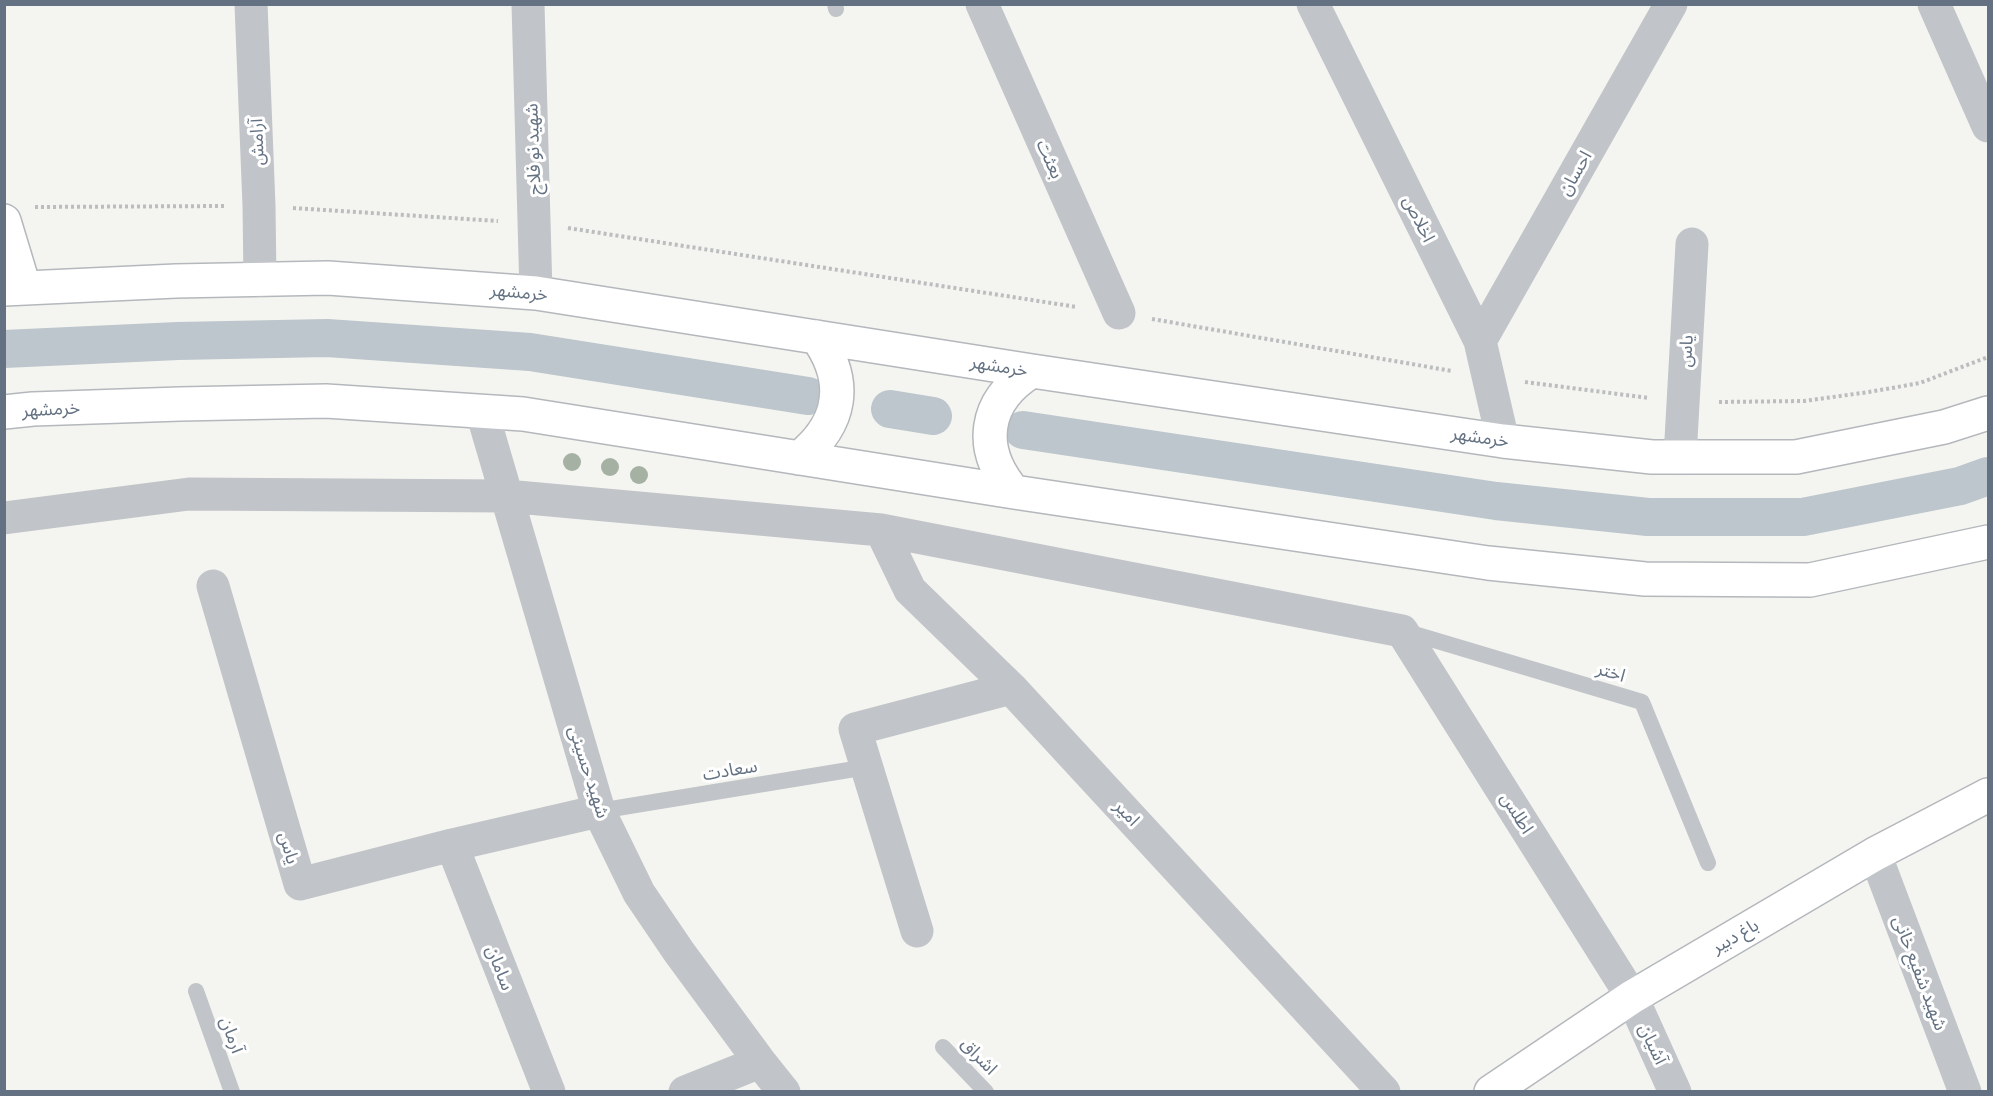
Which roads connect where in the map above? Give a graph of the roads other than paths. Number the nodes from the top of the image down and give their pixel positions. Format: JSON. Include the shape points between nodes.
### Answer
{"nodes":[{"id":1,"x":251,"y":4,"type":"edge"},
{"id":2,"x":528,"y":4,"type":"edge"},
{"id":3,"x":982,"y":4,"type":"edge"},
{"id":4,"x":1313,"y":4,"type":"edge"},
{"id":5,"x":1671,"y":4,"type":"edge"},
{"id":6,"x":1934,"y":4,"type":"edge"},
{"id":7,"x":1989,"y":126,"type":"edge"},
{"id":8,"x":16,"y":214,"type":"edge"},
{"id":9,"x":1692,"y":244,"type":"dead end"},
{"id":10,"x":260,"y":280,"type":"junction"},
{"id":11,"x":14,"y":288,"type":"edge"},
{"id":12,"x":536,"y":293,"type":"junction"},
{"id":13,"x":1119,"y":313,"type":"road end"},
{"id":14,"x":817,"y":337,"type":"junction"},
{"id":15,"x":1480,"y":341,"type":"junction"},
{"id":16,"x":1032,"y":371,"type":"junction"},
{"id":17,"x":482,"y":411,"type":"junction"},
{"id":18,"x":4,"y":412,"type":"edge"},
{"id":19,"x":1989,"y":413,"type":"edge"},
{"id":20,"x":1503,"y":441,"type":"junction"},
{"id":21,"x":1680,"y":457,"type":"junction"},
{"id":22,"x":799,"y":458,"type":"junction"},
{"id":23,"x":1014,"y":492,"type":"junction"},
{"id":24,"x":506,"y":496,"type":"junction"},
{"id":25,"x":4,"y":518,"type":"edge"},
{"id":26,"x":881,"y":530,"type":"junction"},
{"id":27,"x":1989,"y":542,"type":"edge"},
{"id":28,"x":213,"y":586,"type":"dead end"},
{"id":29,"x":1402,"y":631,"type":"junction"},
{"id":30,"x":1011,"y":688,"type":"junction"},
{"id":31,"x":867,"y":767,"type":"junction"},
{"id":32,"x":1989,"y":795,"type":"edge"},
{"id":33,"x":599,"y":811,"type":"junction"},
{"id":34,"x":452,"y":845,"type":"junction"},
{"id":35,"x":1875,"y":854,"type":"junction"},
{"id":36,"x":1708,"y":863,"type":"dead end"},
{"id":37,"x":917,"y":931,"type":"dead end"},
{"id":38,"x":196,"y":991,"type":"dead end"},
{"id":39,"x":1632,"y":997,"type":"junction"},
{"id":40,"x":943,"y":1047,"type":"dead end"},
{"id":41,"x":760,"y":1062,"type":"junction"},
{"id":42,"x":232,"y":1092,"type":"edge"},
{"id":43,"x":549,"y":1092,"type":"edge"},
{"id":44,"x":685,"y":1092,"type":"edge"},
{"id":45,"x":784,"y":1092,"type":"edge"},
{"id":46,"x":986,"y":1092,"type":"edge"},
{"id":47,"x":1384,"y":1092,"type":"edge"},
{"id":48,"x":1491,"y":1092,"type":"edge"},
{"id":49,"x":1675,"y":1092,"type":"edge"},
{"id":50,"x":1965,"y":1092,"type":"edge"}],
"edges":[{"from":1,"to":10,"type":"street","name":"آرامش"},
{"from":2,"to":12,"type":"street","name":"شهید نو فلاح"},
{"from":3,"to":13,"type":"street","name":"بعثت"},
{"from":4,"to":15,"type":"street","name":"اخلاص"},
{"from":5,"to":15,"type":"street","name":"احسان"},
{"from":6,"to":7,"type":"street"},
{"from":8,"to":11,"type":"main road"},
{"from":9,"to":21,"type":"street","name":"یاس"},
{"from":10,"to":11,"type":"main road","name":"خرمشهر"},
{"from":10,"to":12,"type":"main road","name":"خرمشهر","via":[[328,278]]},
{"from":12,"to":14,"type":"main road","name":"خرمشهر"},
{"from":14,"to":16,"type":"main road","name":"خرمشهر"},
{"from":14,"to":22,"type":"main road","via":[[836,372],[835,412],[815,446]]},
{"from":15,"to":20,"type":"street","name":"اخلاص"},
{"from":16,"to":20,"type":"main road","name":"خرمشهر"},
{"from":16,"to":23,"type":"main road","via":[[1004,394],[990,427],[994,462]]},
{"from":17,"to":18,"type":"main road","name":"خرمشهر","via":[[326,401]]},
{"from":17,"to":22,"type":"main road","name":"خرمشهر","via":[[523,414]]},
{"from":17,"to":24,"type":"street","name":"شهید حسینی"},
{"from":19,"to":21,"type":"main road","name":"خرمشهر","via":[[1944,427],[1796,458]]},
{"from":20,"to":21,"type":"main road","name":"خرمشهر"},
{"from":22,"to":23,"type":"main road","name":"خرمشهر"},
{"from":23,"to":27,"type":"main road","name":"خرمشهر","via":[[1488,563],[1645,579],[1810,580]]},
{"from":24,"to":25,"type":"street","via":[[189,494]]},
{"from":24,"to":26,"type":"street"},
{"from":24,"to":33,"type":"street","name":"شهید حسینی"},
{"from":26,"to":29,"type":"street"},
{"from":26,"to":30,"type":"street","name":"امیر","via":[[910,590]]},
{"from":28,"to":34,"type":"street","name":"یاس","via":[[300,884]]},
{"from":29,"to":36,"type":"lane","name":"اختر","via":[[1642,702]]},
{"from":29,"to":39,"type":"street","name":"اطلس"},
{"from":30,"to":31,"type":"street","via":[[855,729]]},
{"from":30,"to":47,"type":"street","name":"امیر"},
{"from":31,"to":33,"type":"lane","name":"سعادت"},
{"from":31,"to":37,"type":"street"},
{"from":32,"to":35,"type":"main road","name":"باغ دبیر"},
{"from":33,"to":34,"type":"street","name":"یاس"},
{"from":33,"to":41,"type":"street","name":"شهید حسینی","via":[[639,893]]},
{"from":34,"to":43,"type":"street","name":"سامان"},
{"from":35,"to":39,"type":"main road","name":"باغ دبیر"},
{"from":35,"to":50,"type":"street","name":"شهید شفیع خانی"},
{"from":38,"to":42,"type":"lane","name":"آرمان"},
{"from":39,"to":48,"type":"main road","name":"باغ دبیر"},
{"from":39,"to":49,"type":"street","name":"آشیان"},
{"from":40,"to":46,"type":"lane","name":"اشراق"},
{"from":41,"to":44,"type":"street"},
{"from":41,"to":45,"type":"street","name":"شهید حسینی"}]}
